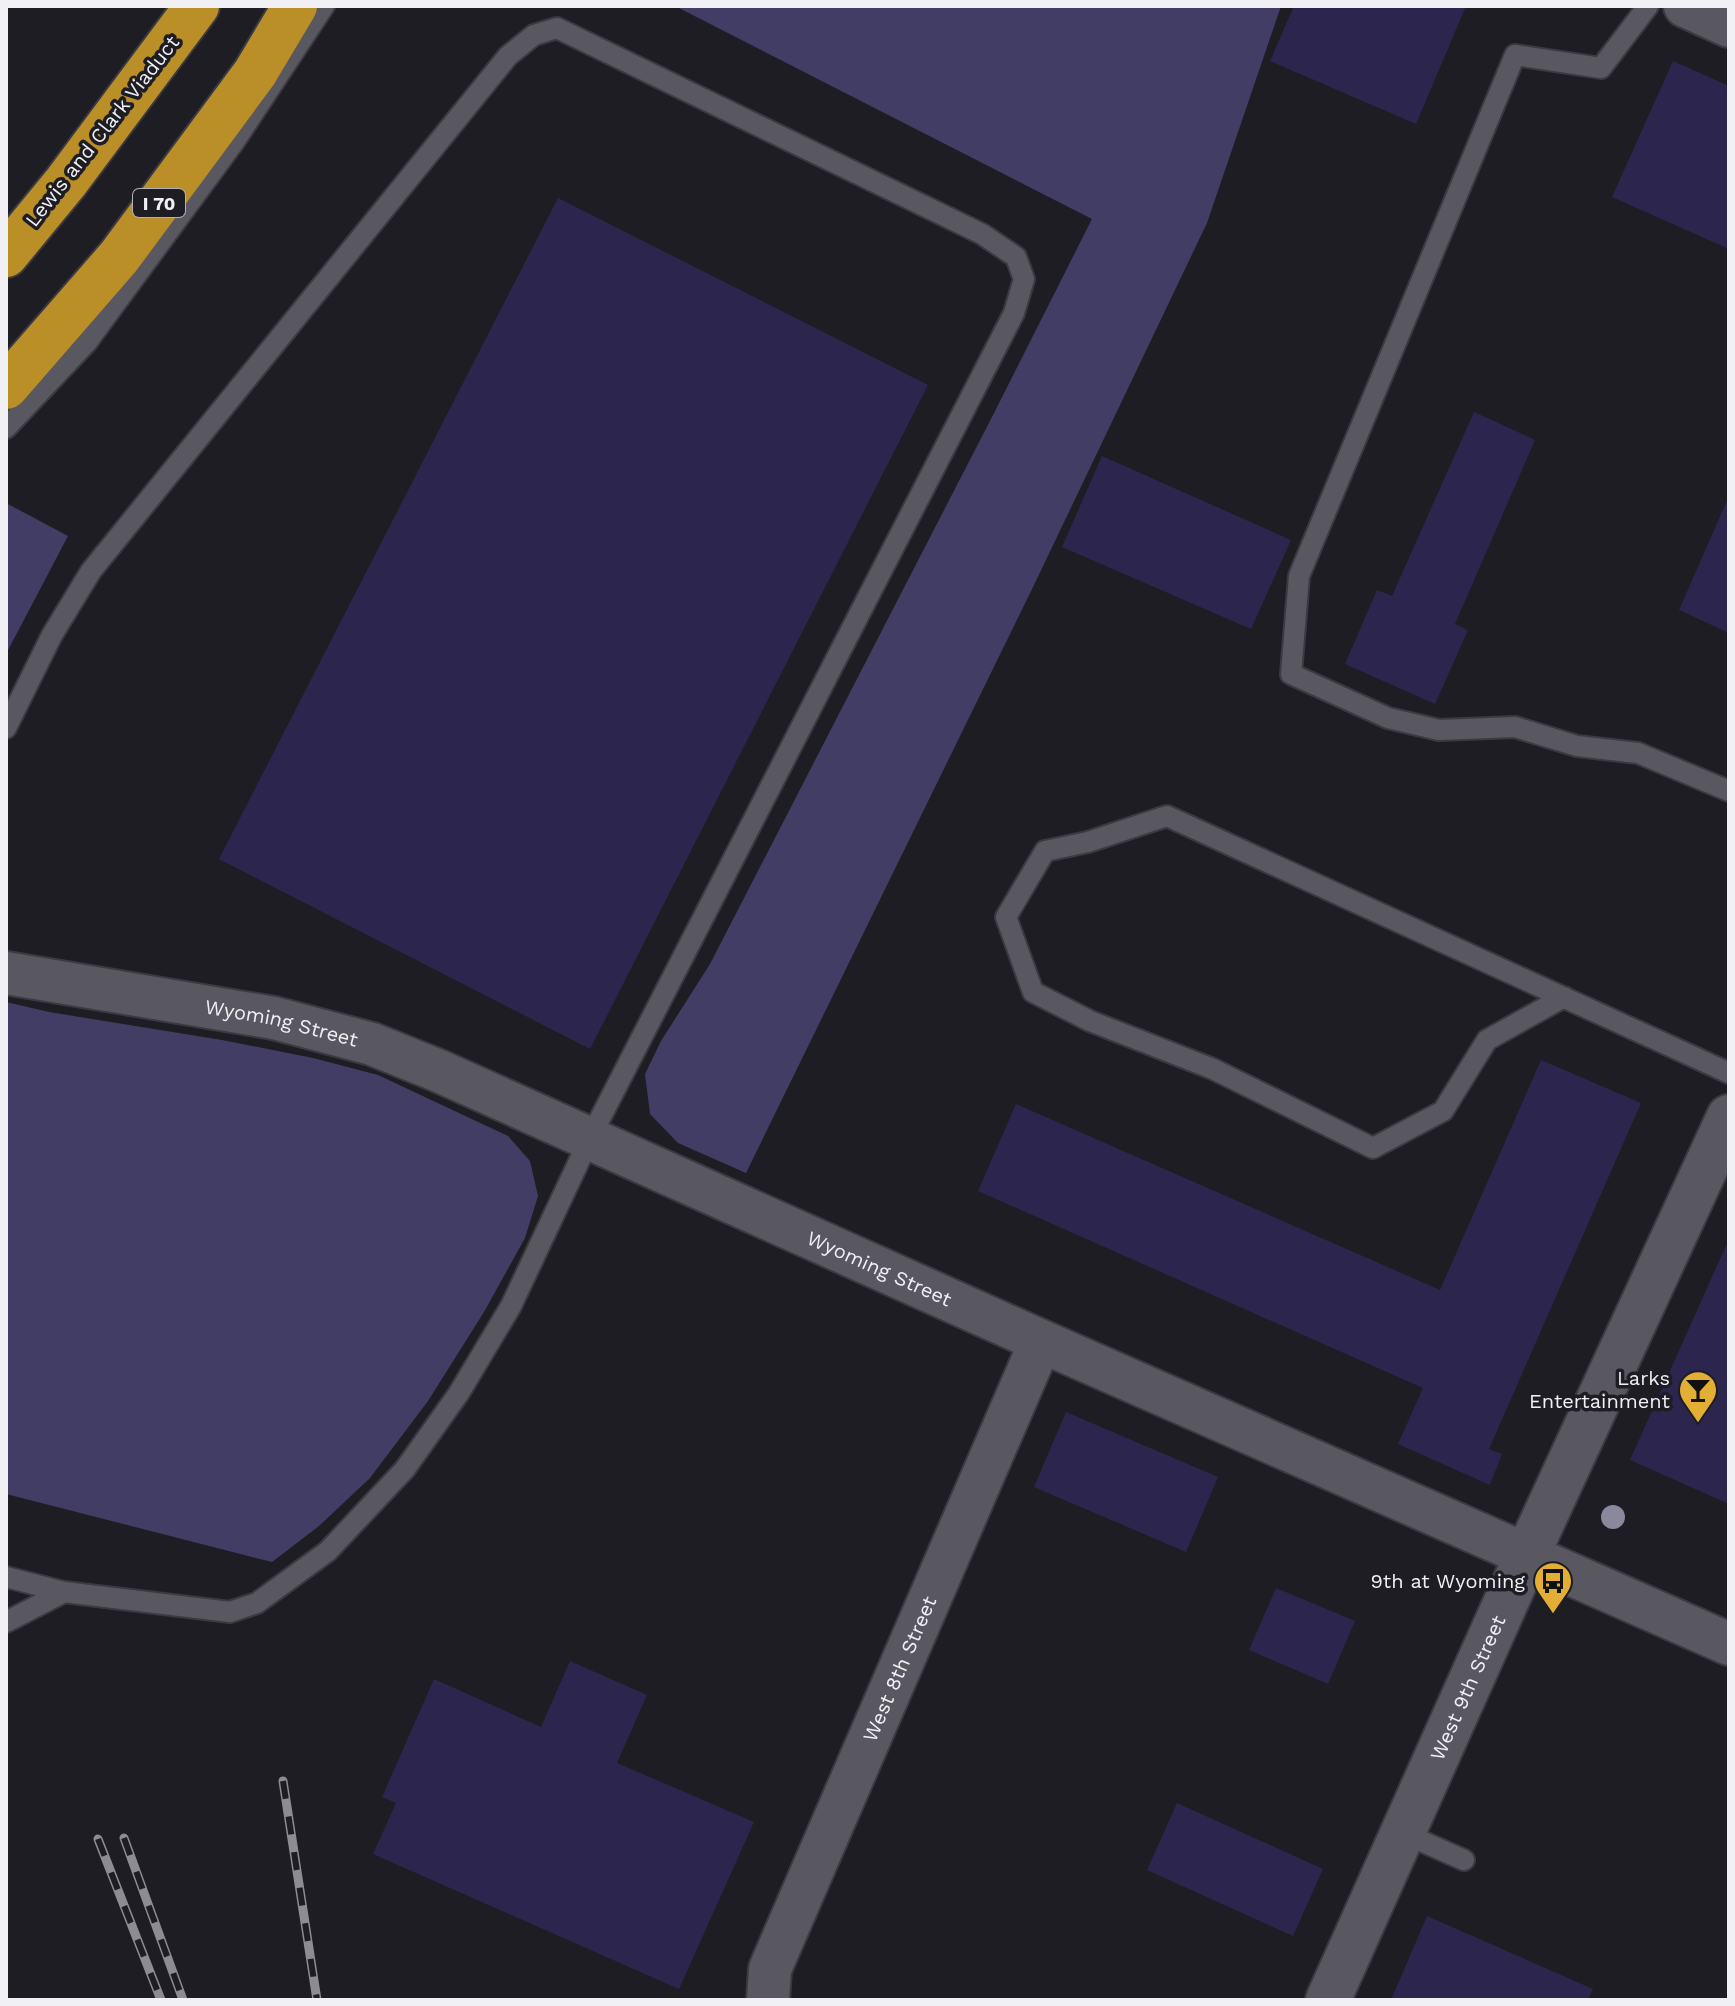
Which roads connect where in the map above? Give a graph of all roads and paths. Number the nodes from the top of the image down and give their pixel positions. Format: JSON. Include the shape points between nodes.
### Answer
{"nodes":[{"id":1,"x":197,"y":6,"type":"edge"},
{"id":2,"x":295,"y":6,"type":"edge"},
{"id":3,"x":324,"y":6,"type":"edge"},
{"id":4,"x":1648,"y":6,"type":"edge"},
{"id":5,"x":1685,"y":6,"type":"edge"},
{"id":6,"x":1729,"y":26,"type":"edge"},
{"id":7,"x":6,"y":255,"type":"edge"},
{"id":8,"x":6,"y":387,"type":"edge"},
{"id":9,"x":6,"y":428,"type":"edge"},
{"id":10,"x":6,"y":728,"type":"edge"},
{"id":11,"x":1729,"y":791,"type":"edge"},
{"id":12,"x":6,"y":973,"type":"edge"},
{"id":13,"x":1564,"y":997,"type":"junction"},
{"id":14,"x":1729,"y":1073,"type":"edge"},
{"id":15,"x":1729,"y":1117,"type":"edge"},
{"id":16,"x":590,"y":1138,"type":"junction"},
{"id":17,"x":1041,"y":1341,"type":"junction"},
{"id":18,"x":1527,"y":1555,"type":"junction"},
{"id":19,"x":6,"y":1577,"type":"edge"},
{"id":20,"x":64,"y":1592,"type":"junction"},
{"id":21,"x":6,"y":1622,"type":"edge"},
{"id":22,"x":1729,"y":1644,"type":"edge"},
{"id":23,"x":1403,"y":1833,"type":"junction"},
{"id":24,"x":1464,"y":1860,"type":"dead end"},
{"id":25,"x":768,"y":2000,"type":"edge"},
{"id":26,"x":1328,"y":2000,"type":"edge"}],
"edges":[{"from":1,"to":7,"type":"highway","name":"Lewis and Clark Viaduct"},
{"from":2,"to":8,"type":"highway","number":"I 70","via":[[255,73],[119,257]]},
{"from":3,"to":9,"type":"lane","via":[[234,142],[87,342]]},
{"from":4,"to":11,"type":"lane","via":[[1601,68],[1515,55],[1299,576],[1291,674],[1388,718],[1439,730],[1515,727],[1577,746],[1638,753]]},
{"from":5,"to":6,"type":"street"},
{"from":10,"to":16,"type":"lane","via":[[91,571],[508,56],[534,35],[557,28],[968,227],[1016,257],[1024,279],[1014,313]]},
{"from":12,"to":16,"type":"street","name":"Wyoming Street","via":[[274,1018],[372,1044]]},
{"from":13,"to":13,"type":"lane","via":[[1167,816],[1045,851],[1006,917],[1033,992],[1090,1021],[1213,1069],[1373,1148],[1443,1111],[1487,1040]]},
{"from":13,"to":14,"type":"lane"},
{"from":15,"to":18,"type":"street","name":"West 9th Street"},
{"from":16,"to":17,"type":"street","name":"Wyoming Street"},
{"from":16,"to":20,"type":"lane","via":[[511,1306],[459,1393],[405,1469],[328,1551],[257,1603],[230,1612]]},
{"from":17,"to":18,"type":"street","name":"Wyoming Street"},
{"from":17,"to":25,"type":"street","name":"West 8th Street","via":[[770,1969]]},
{"from":18,"to":22,"type":"street","name":"Wyoming Street"},
{"from":18,"to":23,"type":"street","name":"West 9th Street"},
{"from":19,"to":20,"type":"lane"},
{"from":20,"to":21,"type":"lane"},
{"from":23,"to":24,"type":"lane"},
{"from":23,"to":26,"type":"street","name":"West 9th Street"}]}
